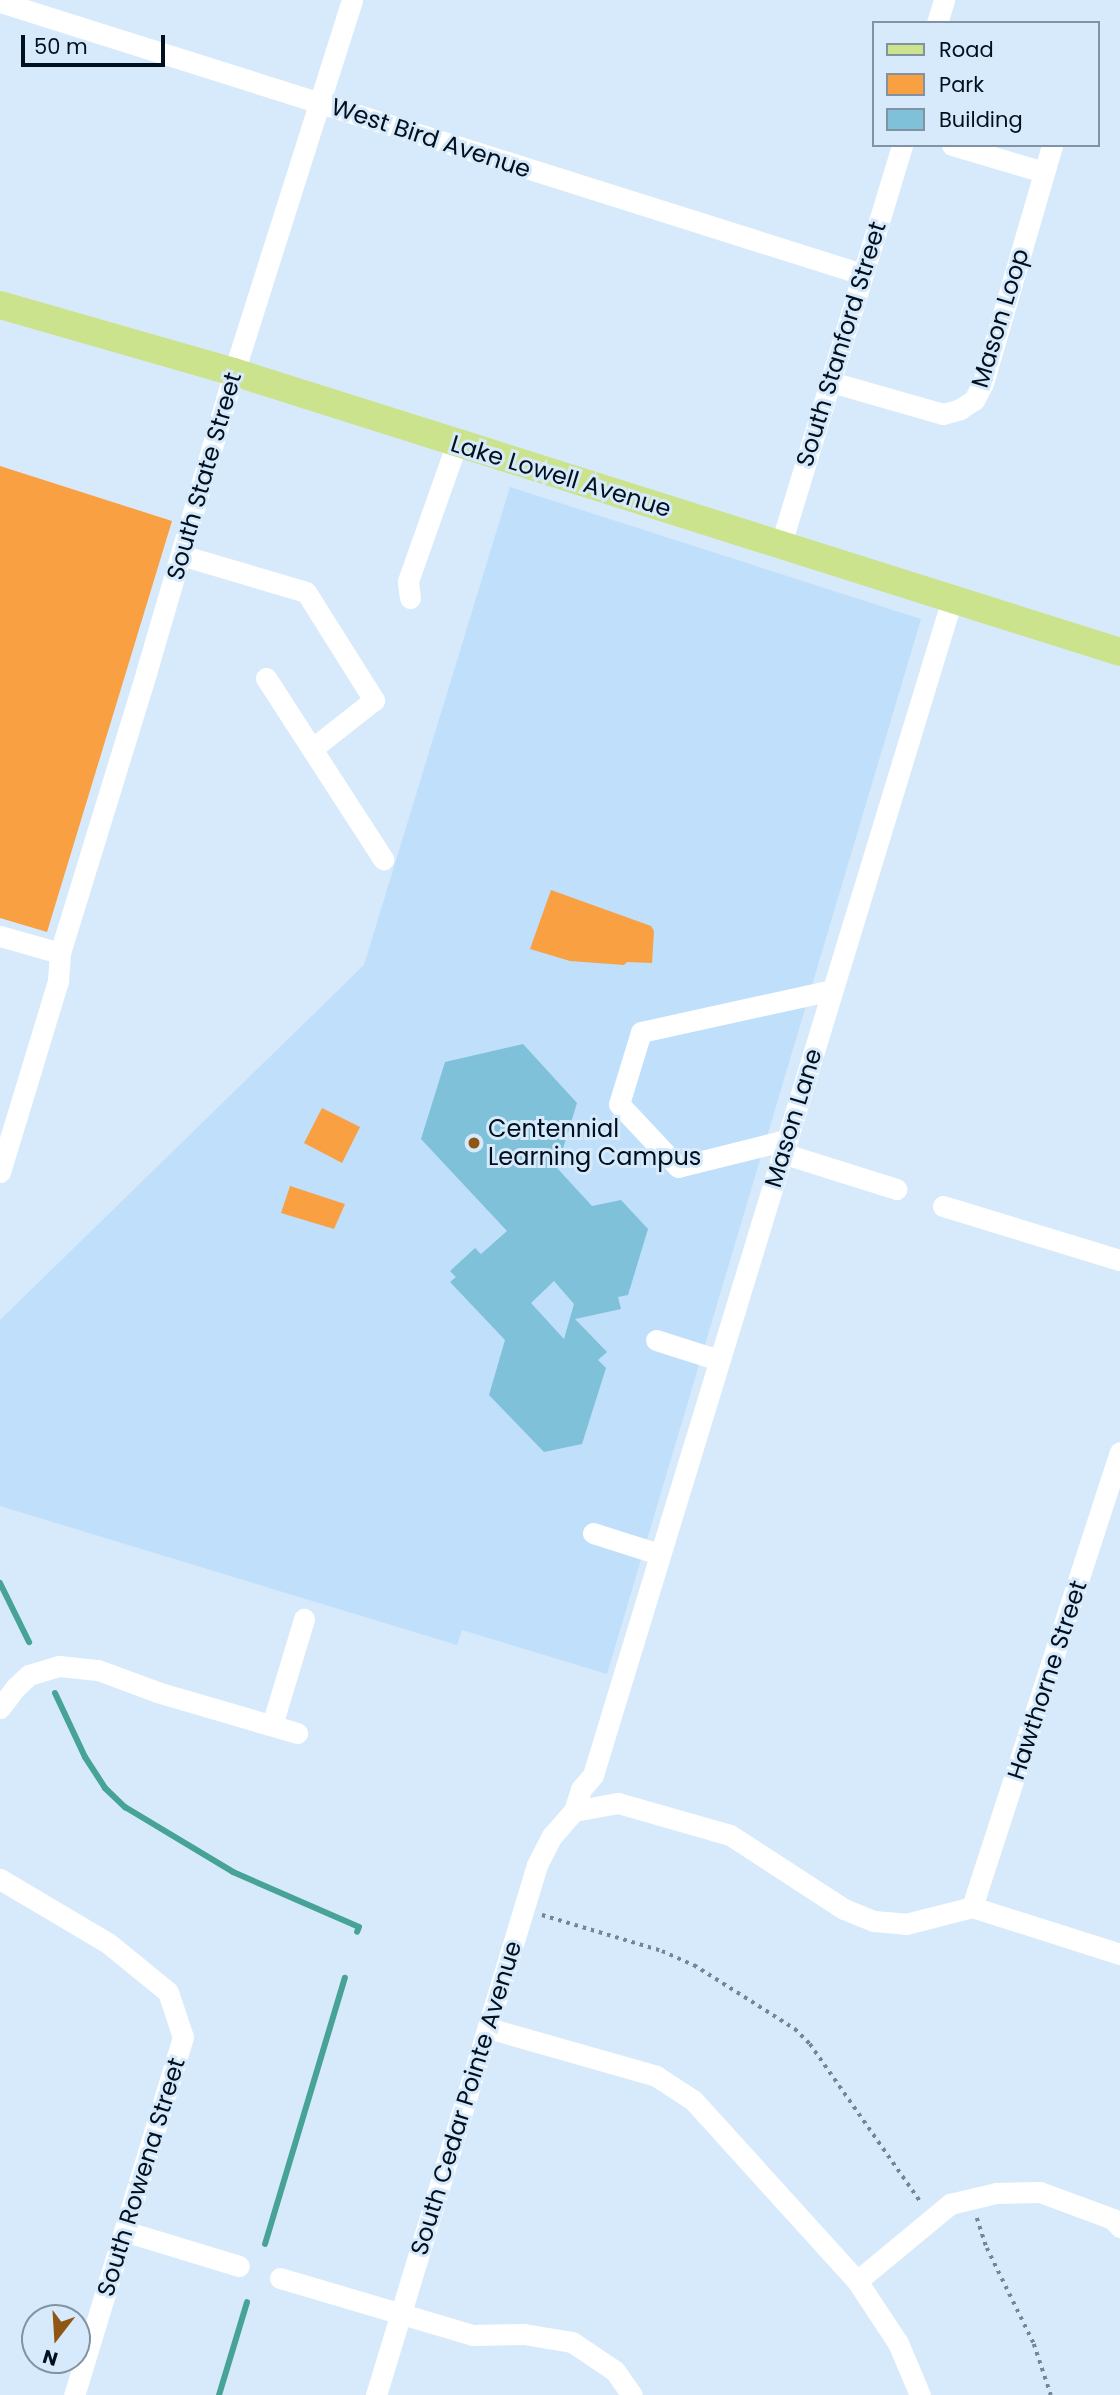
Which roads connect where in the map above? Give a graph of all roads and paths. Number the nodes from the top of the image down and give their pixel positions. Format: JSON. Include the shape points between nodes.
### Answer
{"nodes":[{"id":1,"x":352,"y":0,"type":"edge"},
{"id":2,"x":944,"y":0,"type":"edge"},
{"id":3,"x":0,"y":2,"type":"edge"},
{"id":4,"x":938,"y":21,"type":"edge"},
{"id":5,"x":320,"y":103,"type":"junction"},
{"id":6,"x":901,"y":147,"type":"edge"},
{"id":7,"x":959,"y":147,"type":"edge"},
{"id":8,"x":1051,"y":147,"type":"edge"},
{"id":9,"x":1044,"y":173,"type":"junction"},
{"id":10,"x":862,"y":274,"type":"junction"},
{"id":11,"x":0,"y":304,"type":"edge"},
{"id":12,"x":234,"y":372,"type":"junction"},
{"id":13,"x":831,"y":382,"type":"junction"},
{"id":14,"x":457,"y":443,"type":"junction"},
{"id":15,"x":781,"y":544,"type":"junction"},
{"id":16,"x":181,"y":555,"type":"junction"},
{"id":17,"x":411,"y":598,"type":"dead end"},
{"id":18,"x":952,"y":599,"type":"junction"},
{"id":19,"x":1120,"y":652,"type":"edge"},
{"id":20,"x":266,"y":678,"type":"dead end"},
{"id":21,"x":313,"y":748,"type":"junction"},
{"id":22,"x":383,"y":859,"type":"dead end"},
{"id":23,"x":0,"y":936,"type":"edge"},
{"id":24,"x":60,"y":953,"type":"junction"},
{"id":25,"x":832,"y":990,"type":"junction"},
{"id":26,"x":784,"y":1147,"type":"junction"},
{"id":27,"x":0,"y":1172,"type":"edge"},
{"id":28,"x":896,"y":1189,"type":"dead end"},
{"id":29,"x":943,"y":1206,"type":"dead end"},
{"id":30,"x":1120,"y":1260,"type":"edge"},
{"id":31,"x":656,"y":1340,"type":"dead end"},
{"id":32,"x":719,"y":1360,"type":"junction"},
{"id":33,"x":1120,"y":1452,"type":"edge"},
{"id":34,"x":593,"y":1533,"type":"dead end"},
{"id":35,"x":659,"y":1553,"type":"junction"},
{"id":36,"x":304,"y":1619,"type":"dead end"},
{"id":37,"x":634,"y":1636,"type":"joint"},
{"id":38,"x":0,"y":1708,"type":"edge"},
{"id":39,"x":272,"y":1725,"type":"junction"},
{"id":40,"x":297,"y":1733,"type":"dead end"},
{"id":41,"x":574,"y":1811,"type":"junction"},
{"id":42,"x":0,"y":1880,"type":"edge"},
{"id":43,"x":972,"y":1907,"type":"junction"},
{"id":44,"x":523,"y":1909,"type":"junction"},
{"id":45,"x":1120,"y":1954,"type":"edge"},
{"id":46,"x":488,"y":2028,"type":"junction"},
{"id":47,"x":972,"y":2199,"type":"junction"},
{"id":48,"x":932,"y":2219,"type":"junction"},
{"id":49,"x":1120,"y":2227,"type":"edge"},
{"id":50,"x":124,"y":2231,"type":"junction"},
{"id":51,"x":239,"y":2266,"type":"dead end"},
{"id":52,"x":280,"y":2278,"type":"dead end"},
{"id":53,"x":857,"y":2280,"type":"junction"},
{"id":54,"x":401,"y":2314,"type":"junction"},
{"id":55,"x":74,"y":2395,"type":"edge"},
{"id":56,"x":376,"y":2395,"type":"edge"},
{"id":57,"x":632,"y":2395,"type":"edge"},
{"id":58,"x":920,"y":2395,"type":"edge"},
{"id":59,"x":1051,"y":2395,"type":"edge"}],
"edges":[{"from":1,"to":5,"type":"street","name":"South State Street"},
{"from":2,"to":4,"type":"street"},
{"from":3,"to":5,"type":"street","name":"West Bird Avenue"},
{"from":5,"to":10,"type":"street","name":"West Bird Avenue"},
{"from":5,"to":12,"type":"street","name":"South State Street"},
{"from":6,"to":10,"type":"street","name":"South Stanford Street"},
{"from":7,"to":9,"type":"street"},
{"from":8,"to":9,"type":"street","name":"Mason Loop"},
{"from":9,"to":13,"type":"street","name":"Mason Loop","via":[[983,383],[974,400],[943,414]]},
{"from":10,"to":13,"type":"street","name":"South Stanford Street"},
{"from":11,"to":12,"type":"main road","name":"Lake Lowell Avenue"},
{"from":12,"to":14,"type":"main road","name":"Lake Lowell Avenue"},
{"from":12,"to":16,"type":"street","name":"South State Street"},
{"from":13,"to":15,"type":"street","name":"South Stanford Street"},
{"from":14,"to":15,"type":"main road","name":"Lake Lowell Avenue"},
{"from":14,"to":17,"type":"street","via":[[408,581]]},
{"from":15,"to":18,"type":"main road","name":"Lake Lowell Avenue"},
{"from":16,"to":21,"type":"street","via":[[306,593],[374,700]]},
{"from":16,"to":24,"type":"street","name":"South State Street"},
{"from":18,"to":19,"type":"main road","name":"Lake Lowell Avenue"},
{"from":18,"to":25,"type":"street","name":"Mason Lane"},
{"from":20,"to":21,"type":"street"},
{"from":21,"to":22,"type":"street"},
{"from":23,"to":24,"type":"street"},
{"from":24,"to":27,"type":"street","name":"South State Street","via":[[58,981]]},
{"from":25,"to":26,"type":"street","name":"Mason Lane"},
{"from":25,"to":26,"type":"street","via":[[641,1032],[619,1104],[678,1167]]},
{"from":26,"to":28,"type":"street"},
{"from":26,"to":32,"type":"street","name":"Mason Lane"},
{"from":29,"to":30,"type":"street"},
{"from":31,"to":32,"type":"street"},
{"from":32,"to":35,"type":"street","name":"Mason Lane"},
{"from":33,"to":43,"type":"street","name":"Hawthorne Street"},
{"from":34,"to":35,"type":"street"},
{"from":35,"to":37,"type":"street","name":"Mason Lane"},
{"from":36,"to":39,"type":"street"},
{"from":37,"to":41,"type":"street","name":"South Cedar Pointe Avenue","via":[[593,1775],[581,1789]]},
{"from":38,"to":39,"type":"street","via":[[29,1675],[59,1666],[98,1670]]},
{"from":39,"to":40,"type":"street"},
{"from":41,"to":43,"type":"street","via":[[618,1802],[730,1835],[844,1909],[874,1921],[906,1924]]},
{"from":41,"to":44,"type":"street","name":"South Cedar Pointe Avenue","via":[[552,1836]]},
{"from":42,"to":50,"type":"street","name":"South Rowena Street","via":[[108,1943],[168,1992],[183,2038]]},
{"from":43,"to":45,"type":"street"},
{"from":44,"to":46,"type":"street","name":"South Cedar Pointe Avenue"},
{"from":44,"to":48,"type":"path","via":[[695,1965],[795,2029]]},
{"from":46,"to":53,"type":"street","via":[[656,2076],[693,2100]]},
{"from":46,"to":54,"type":"street","name":"South Cedar Pointe Avenue"},
{"from":47,"to":48,"type":"street","via":[[950,2204]]},
{"from":47,"to":49,"type":"street","via":[[996,2193],[1040,2192],[1112,2219]]},
{"from":47,"to":59,"type":"path","via":[[987,2248],[1034,2344]]},
{"from":48,"to":53,"type":"street"},
{"from":50,"to":51,"type":"street"},
{"from":50,"to":55,"type":"street","name":"South Rowena Street"},
{"from":52,"to":54,"type":"street"},
{"from":53,"to":58,"type":"street","via":[[898,2343]]},
{"from":54,"to":56,"type":"street","name":"South Cedar Pointe Avenue"},
{"from":54,"to":57,"type":"street","via":[[472,2335],[524,2334],[572,2342],[615,2371]]}]}
